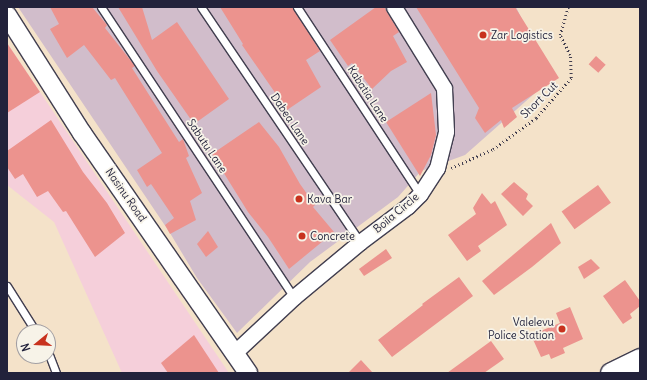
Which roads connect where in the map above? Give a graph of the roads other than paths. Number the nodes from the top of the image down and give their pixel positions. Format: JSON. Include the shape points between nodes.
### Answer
{"nodes":[{"id":1,"x":101,"y":7,"type":"edge"},
{"id":2,"x":202,"y":7,"type":"edge"},
{"id":3,"x":297,"y":7,"type":"edge"},
{"id":4,"x":394,"y":7,"type":"edge"},
{"id":5,"x":7,"y":15,"type":"edge"},
{"id":6,"x":420,"y":194,"type":"junction"},
{"id":7,"x":360,"y":242,"type":"junction"},
{"id":8,"x":7,"y":286,"type":"edge"},
{"id":9,"x":294,"y":297,"type":"junction"},
{"id":10,"x":31,"y":324,"type":"edge"},
{"id":11,"x":234,"y":353,"type":"junction"},
{"id":12,"x":640,"y":359,"type":"edge"},
{"id":13,"x":248,"y":373,"type":"edge"},
{"id":14,"x":611,"y":373,"type":"edge"}],
"edges":[{"from":1,"to":9,"type":"lane","name":"Sabutu Lane"},
{"from":2,"to":7,"type":"lane","name":"Dabea Lane"},
{"from":3,"to":6,"type":"lane","name":"Kabatia Lane"},
{"from":4,"to":6,"type":"street","name":"Boila Circle","via":[[444,88],[446,132],[437,168]]},
{"from":5,"to":11,"type":"street","name":"Nasinu Road","via":[[82,132]]},
{"from":6,"to":7,"type":"street","name":"Boila Circle"},
{"from":7,"to":9,"type":"street","name":"Boila Circle"},
{"from":8,"to":10,"type":"lane"},
{"from":9,"to":11,"type":"street","name":"Boila Circle"},
{"from":11,"to":13,"type":"street","name":"Nasinu Road"},
{"from":12,"to":14,"type":"main road"}]}
